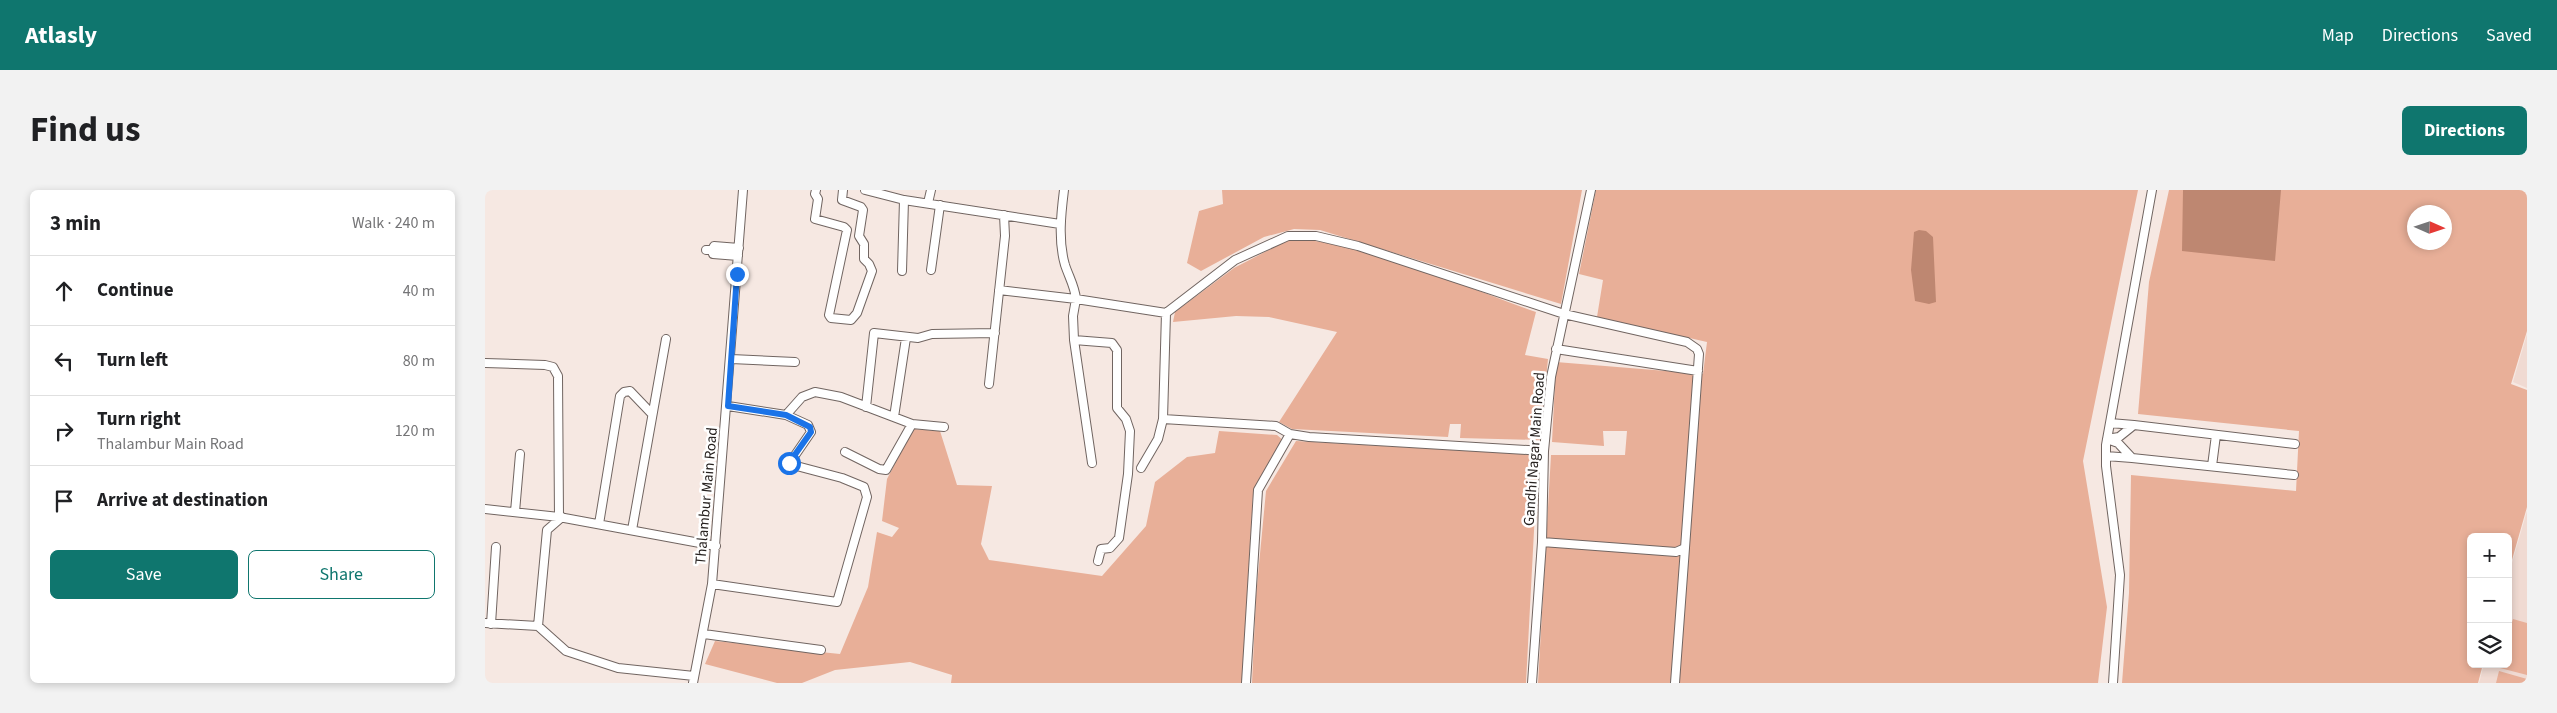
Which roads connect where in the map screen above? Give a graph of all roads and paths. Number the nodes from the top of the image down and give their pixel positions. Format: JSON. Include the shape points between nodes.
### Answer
{"nodes":[{"id":1,"x":743,"y":190,"type":"edge"},
{"id":2,"x":816,"y":190,"type":"edge"},
{"id":3,"x":843,"y":190,"type":"edge"},
{"id":4,"x":865,"y":190,"type":"edge"},
{"id":5,"x":931,"y":190,"type":"edge"},
{"id":6,"x":1064,"y":190,"type":"edge"},
{"id":7,"x":1591,"y":190,"type":"edge"},
{"id":8,"x":2152,"y":190,"type":"edge"},
{"id":9,"x":901,"y":196,"type":"edge"},
{"id":10,"x":928,"y":203,"type":"junction"},
{"id":11,"x":940,"y":205,"type":"junction"},
{"id":12,"x":1004,"y":215,"type":"junction"},
{"id":13,"x":1060,"y":224,"type":"junction"},
{"id":14,"x":847,"y":234,"type":"junction"},
{"id":15,"x":859,"y":236,"type":"junction"},
{"id":16,"x":739,"y":248,"type":"junction"},
{"id":17,"x":738,"y":256,"type":"junction"},
{"id":18,"x":931,"y":270,"type":"dead end"},
{"id":19,"x":902,"y":271,"type":"dead end"},
{"id":20,"x":999,"y":290,"type":"junction"},
{"id":21,"x":1076,"y":299,"type":"junction"},
{"id":22,"x":1166,"y":313,"type":"junction"},
{"id":23,"x":1564,"y":314,"type":"junction"},
{"id":24,"x":995,"y":333,"type":"junction"},
{"id":25,"x":906,"y":338,"type":"junction"},
{"id":26,"x":666,"y":339,"type":"dead end"},
{"id":27,"x":1073,"y":340,"type":"junction"},
{"id":28,"x":1556,"y":349,"type":"junction"},
{"id":29,"x":731,"y":359,"type":"junction"},
{"id":30,"x":795,"y":362,"type":"dead end"},
{"id":31,"x":485,"y":363,"type":"edge"},
{"id":32,"x":1698,"y":371,"type":"junction"},
{"id":33,"x":989,"y":384,"type":"dead end"},
{"id":34,"x":728,"y":406,"type":"junction"},
{"id":35,"x":865,"y":407,"type":"junction"},
{"id":36,"x":652,"y":414,"type":"junction"},
{"id":37,"x":786,"y":415,"type":"junction"},
{"id":38,"x":894,"y":417,"type":"junction"},
{"id":39,"x":1163,"y":420,"type":"junction"},
{"id":40,"x":2110,"y":423,"type":"junction"},
{"id":41,"x":912,"y":424,"type":"junction"},
{"id":42,"x":2134,"y":426,"type":"junction"},
{"id":43,"x":944,"y":428,"type":"dead end"},
{"id":44,"x":1290,"y":434,"type":"junction"},
{"id":45,"x":2216,"y":435,"type":"junction"},
{"id":46,"x":2107,"y":440,"type":"junction"},
{"id":47,"x":2295,"y":444,"type":"dead end"},
{"id":48,"x":1544,"y":450,"type":"junction"},
{"id":49,"x":845,"y":452,"type":"dead end"},
{"id":50,"x":520,"y":454,"type":"dead end"},
{"id":51,"x":2106,"y":456,"type":"junction"},
{"id":52,"x":2132,"y":458,"type":"junction"},
{"id":53,"x":1092,"y":463,"type":"dead end"},
{"id":54,"x":2213,"y":466,"type":"junction"},
{"id":55,"x":1141,"y":468,"type":"dead end"},
{"id":56,"x":2294,"y":475,"type":"dead end"},
{"id":57,"x":485,"y":509,"type":"edge"},
{"id":58,"x":515,"y":512,"type":"junction"},
{"id":59,"x":561,"y":517,"type":"junction"},
{"id":60,"x":599,"y":524,"type":"junction"},
{"id":61,"x":632,"y":530,"type":"junction"},
{"id":62,"x":1541,"y":542,"type":"junction"},
{"id":63,"x":716,"y":546,"type":"junction"},
{"id":64,"x":496,"y":547,"type":"dead end"},
{"id":65,"x":1685,"y":548,"type":"junction"},
{"id":66,"x":1098,"y":561,"type":"dead end"},
{"id":67,"x":713,"y":584,"type":"junction"},
{"id":68,"x":488,"y":624,"type":"edge"},
{"id":69,"x":538,"y":626,"type":"junction"},
{"id":70,"x":704,"y":634,"type":"junction"},
{"id":71,"x":821,"y":650,"type":"dead end"},
{"id":72,"x":694,"y":679,"type":"edge"},
{"id":73,"x":1246,"y":683,"type":"edge"},
{"id":74,"x":1533,"y":683,"type":"edge"},
{"id":75,"x":1675,"y":683,"type":"edge"},
{"id":76,"x":2113,"y":683,"type":"edge"}],
"edges":[{"from":1,"to":16,"type":"street","name":"Thalambur Main Road"},
{"from":2,"to":14,"type":"street","via":[[815,219],[844,227]]},
{"from":3,"to":15,"type":"street","via":[[842,200],[863,210]]},
{"from":4,"to":9,"type":"street"},
{"from":5,"to":10,"type":"street"},
{"from":6,"to":13,"type":"street"},
{"from":7,"to":23,"type":"street","name":"Gandhi Nagar Main Road"},
{"from":8,"to":40,"type":"street"},
{"from":9,"to":10,"type":"street"},
{"from":9,"to":19,"type":"street"},
{"from":10,"to":11,"type":"street"},
{"from":11,"to":12,"type":"street"},
{"from":11,"to":18,"type":"street"},
{"from":12,"to":13,"type":"street"},
{"from":12,"to":20,"type":"street"},
{"from":13,"to":21,"type":"street","via":[[1065,264]]},
{"from":14,"to":15,"type":"street"},
{"from":14,"to":15,"type":"street","via":[[828,311],[831,318],[855,318],[872,271],[863,259],[864,244]]},
{"from":16,"to":17,"type":"street","name":"Thalambur Main Road"},
{"from":16,"to":17,"type":"street","via":[[714,246],[709,250],[713,254]]},
{"from":17,"to":29,"type":"street","name":"Thalambur Main Road"},
{"from":20,"to":21,"type":"street"},
{"from":20,"to":24,"type":"street"},
{"from":21,"to":22,"type":"street"},
{"from":21,"to":27,"type":"street"},
{"from":22,"to":23,"type":"street","via":[[1235,260],[1288,236],[1316,236],[1358,246]]},
{"from":22,"to":39,"type":"street"},
{"from":23,"to":28,"type":"street","name":"Gandhi Nagar Main Road"},
{"from":23,"to":32,"type":"street","via":[[1687,342],[1699,354]]},
{"from":24,"to":25,"type":"street","via":[[931,334]]},
{"from":24,"to":33,"type":"street"},
{"from":25,"to":35,"type":"street","via":[[874,333]]},
{"from":25,"to":38,"type":"street"},
{"from":26,"to":36,"type":"street"},
{"from":27,"to":53,"type":"street"},
{"from":27,"to":66,"type":"street","via":[[1112,343],[1115,346],[1117,408],[1130,431],[1119,538],[1110,548],[1101,549]]},
{"from":28,"to":32,"type":"street"},
{"from":28,"to":48,"type":"street","name":"Gandhi Nagar Main Road"},
{"from":29,"to":30,"type":"street"},
{"from":29,"to":34,"type":"street","name":"Thalambur Main Road"},
{"from":31,"to":59,"type":"street","via":[[545,365],[553,367],[558,376]]},
{"from":32,"to":65,"type":"street"},
{"from":34,"to":37,"type":"street"},
{"from":34,"to":63,"type":"street","name":"Thalambur Main Road"},
{"from":35,"to":37,"type":"street","via":[[841,397],[815,392],[802,397]]},
{"from":35,"to":38,"type":"street"},
{"from":36,"to":60,"type":"street","via":[[630,391],[620,396]]},
{"from":36,"to":61,"type":"street"},
{"from":37,"to":67,"type":"street","via":[[811,429],[789,464],[842,478],[867,491],[839,601],[834,603]]},
{"from":38,"to":41,"type":"street"},
{"from":39,"to":44,"type":"street","via":[[1276,426]]},
{"from":39,"to":55,"type":"street","via":[[1158,438]]},
{"from":40,"to":42,"type":"street"},
{"from":40,"to":46,"type":"street"},
{"from":41,"to":43,"type":"street"},
{"from":41,"to":49,"type":"street","via":[[886,470],[879,470]]},
{"from":42,"to":45,"type":"street"},
{"from":42,"to":46,"type":"street","via":[[2119,437]]},
{"from":44,"to":48,"type":"street"},
{"from":44,"to":73,"type":"street","via":[[1259,490]]},
{"from":45,"to":47,"type":"street"},
{"from":45,"to":54,"type":"street"},
{"from":46,"to":51,"type":"street"},
{"from":46,"to":52,"type":"street","via":[[2118,443]]},
{"from":48,"to":62,"type":"street","name":"Gandhi Nagar Main Road"},
{"from":50,"to":58,"type":"street"},
{"from":51,"to":52,"type":"street"},
{"from":51,"to":76,"type":"street","via":[[2120,575]]},
{"from":52,"to":54,"type":"street"},
{"from":54,"to":56,"type":"street"},
{"from":57,"to":58,"type":"street"},
{"from":58,"to":59,"type":"street"},
{"from":59,"to":60,"type":"street"},
{"from":59,"to":69,"type":"street","via":[[547,530]]},
{"from":60,"to":61,"type":"street"},
{"from":61,"to":63,"type":"street"},
{"from":62,"to":65,"type":"street","via":[[1677,552]]},
{"from":62,"to":74,"type":"street","name":"Gandhi Nagar Main Road"},
{"from":63,"to":67,"type":"street","name":"Thalambur Main Road"},
{"from":64,"to":68,"type":"street"},
{"from":65,"to":75,"type":"street"},
{"from":67,"to":70,"type":"street","name":"Thalambur Main Road"},
{"from":68,"to":69,"type":"street"},
{"from":69,"to":72,"type":"street","via":[[566,652],[618,668]]},
{"from":70,"to":71,"type":"street"},
{"from":70,"to":72,"type":"street","name":"Thalambur Main Road"}]}
